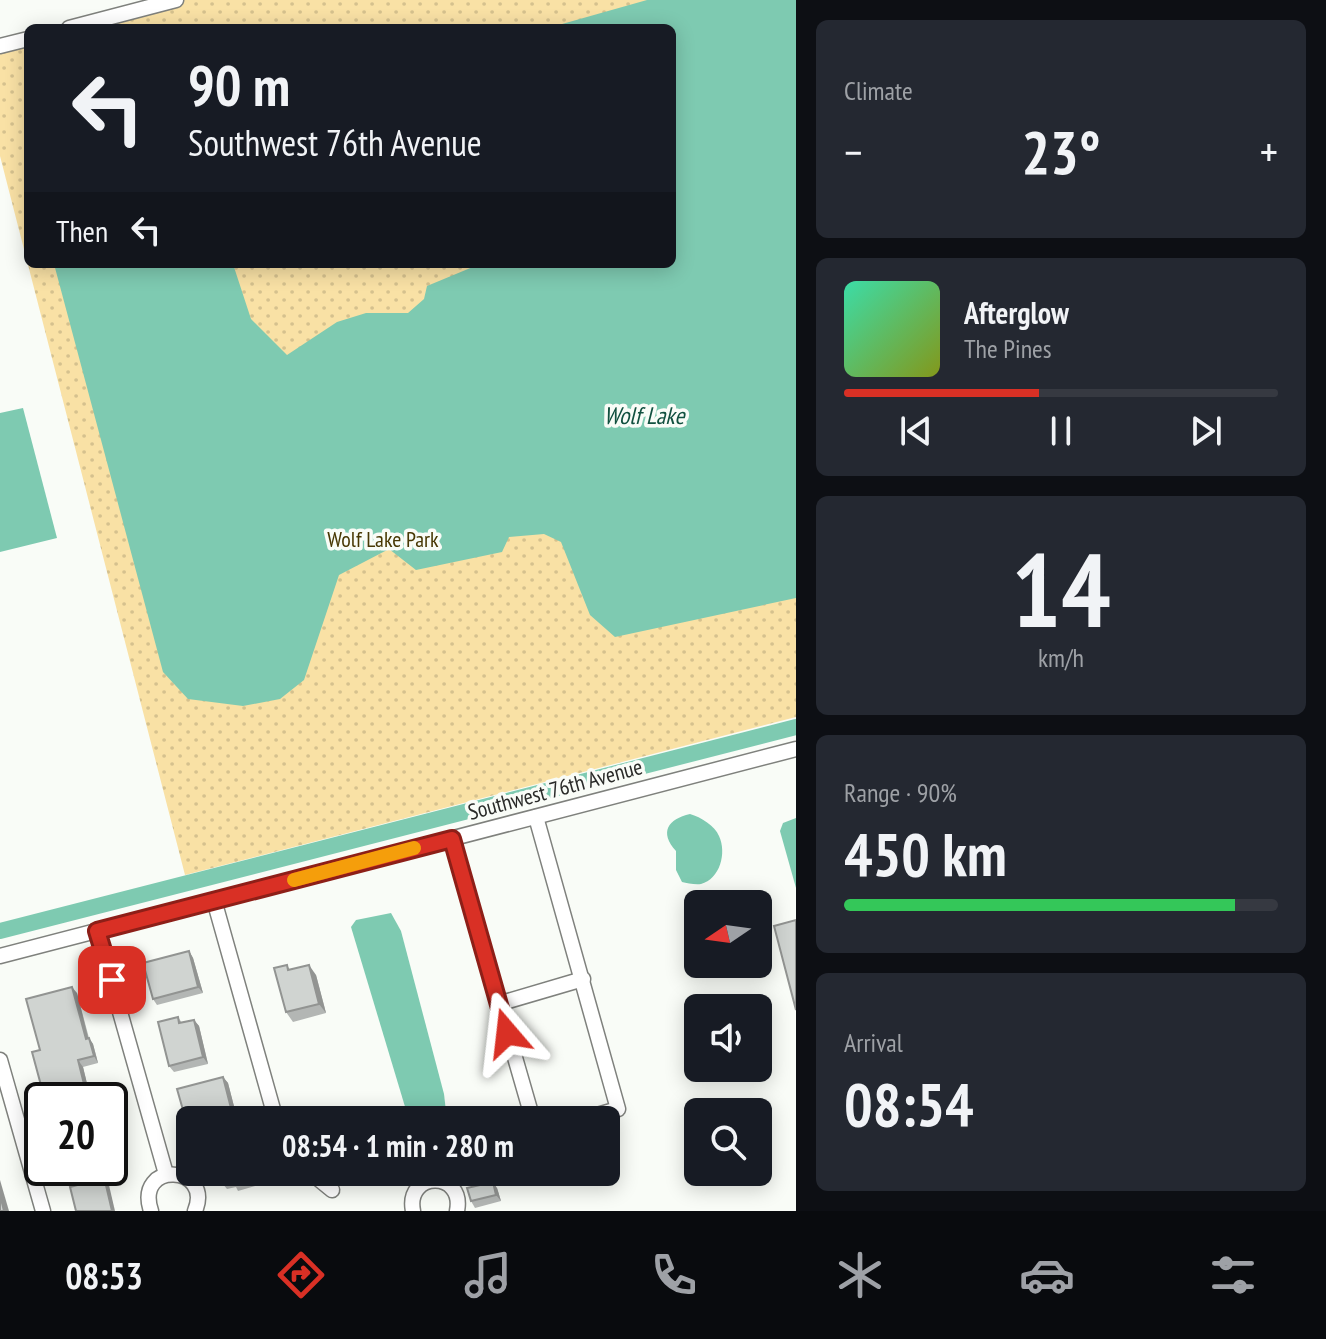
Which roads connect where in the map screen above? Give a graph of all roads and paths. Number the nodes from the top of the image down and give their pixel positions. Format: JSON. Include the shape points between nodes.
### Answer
{"nodes":[{"id":1,"x":176,"y":0,"type":"edge"},
{"id":2,"x":84,"y":24,"type":"edge"},
{"id":3,"x":24,"y":40,"type":"edge"},
{"id":4,"x":0,"y":46,"type":"edge"},
{"id":5,"x":796,"y":749,"type":"edge"},
{"id":6,"x":536,"y":817,"type":"junction"},
{"id":7,"x":452,"y":839,"type":"junction"},
{"id":8,"x":214,"y":900,"type":"junction"},
{"id":9,"x":97,"y":931,"type":"junction"},
{"id":10,"x":0,"y":956,"type":"edge"},
{"id":11,"x":583,"y":979,"type":"junction"},
{"id":12,"x":498,"y":1004,"type":"junction"},
{"id":13,"x":0,"y":1060,"type":"edge"},
{"id":14,"x":272,"y":1106,"type":"edge"},
{"id":15,"x":529,"y":1106,"type":"edge"},
{"id":16,"x":617,"y":1106,"type":"edge"},
{"id":17,"x":166,"y":1174,"type":"junction"},
{"id":18,"x":327,"y":1186,"type":"edge"},
{"id":19,"x":421,"y":1186,"type":"edge"},
{"id":20,"x":450,"y":1186,"type":"edge"},
{"id":21,"x":332,"y":1190,"type":"dead end"},
{"id":22,"x":43,"y":1211,"type":"edge"},
{"id":23,"x":151,"y":1211,"type":"edge"},
{"id":24,"x":195,"y":1211,"type":"edge"},
{"id":25,"x":413,"y":1211,"type":"edge"},
{"id":26,"x":457,"y":1211,"type":"edge"}],
"edges":[{"from":1,"to":2,"type":"street"},
{"from":3,"to":4,"type":"street"},
{"from":5,"to":6,"type":"street","name":"Southwest 76th Avenue"},
{"from":6,"to":7,"type":"street","name":"Southwest 76th Avenue"},
{"from":6,"to":11,"type":"street"},
{"from":7,"to":8,"type":"street","name":"Southwest 76th Avenue"},
{"from":7,"to":12,"type":"street"},
{"from":8,"to":9,"type":"street","name":"Southwest 76th Avenue"},
{"from":8,"to":14,"type":"street"},
{"from":9,"to":10,"type":"street","name":"Southwest 76th Avenue"},
{"from":9,"to":17,"type":"street"},
{"from":11,"to":12,"type":"street"},
{"from":11,"to":16,"type":"street"},
{"from":12,"to":15,"type":"street"},
{"from":13,"to":22,"type":"street"},
{"from":17,"to":23,"type":"street","via":[[152,1185]]},
{"from":17,"to":24,"type":"street","via":[[191,1180],[198,1196]]},
{"from":18,"to":21,"type":"street"},
{"from":19,"to":25,"type":"street","via":[[413,1196]]},
{"from":20,"to":26,"type":"street"}]}
